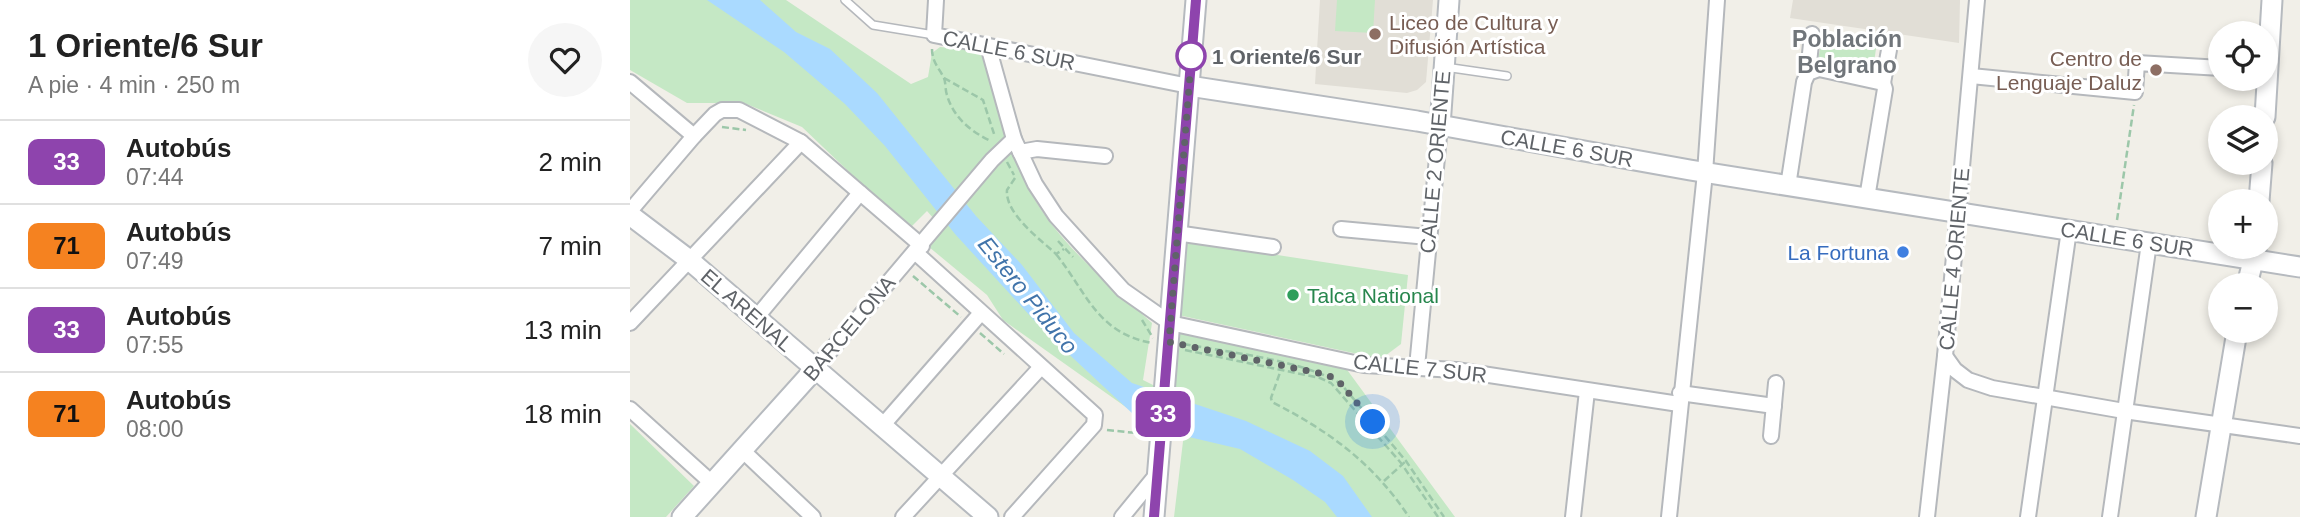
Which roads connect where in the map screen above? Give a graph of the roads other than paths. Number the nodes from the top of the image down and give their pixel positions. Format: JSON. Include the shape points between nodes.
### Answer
{"nodes":[{"id":1,"x":845,"y":0,"type":"edge"},
{"id":2,"x":936,"y":0,"type":"edge"},
{"id":3,"x":1196,"y":0,"type":"edge"},
{"id":4,"x":1449,"y":0,"type":"edge"},
{"id":5,"x":1717,"y":0,"type":"edge"},
{"id":6,"x":1977,"y":0,"type":"edge"},
{"id":7,"x":2272,"y":0,"type":"edge"},
{"id":8,"x":2271,"y":21,"type":"edge"},
{"id":9,"x":1812,"y":34,"type":"dead end"},
{"id":10,"x":934,"y":35,"type":"junction"},
{"id":11,"x":988,"y":46,"type":"junction"},
{"id":12,"x":1889,"y":50,"type":"dead end"},
{"id":13,"x":1444,"y":67,"type":"junction"},
{"id":14,"x":2208,"y":67,"type":"edge"},
{"id":15,"x":1808,"y":73,"type":"junction"},
{"id":16,"x":1507,"y":76,"type":"dead end"},
{"id":17,"x":1971,"y":76,"type":"junction"},
{"id":18,"x":630,"y":82,"type":"edge"},
{"id":19,"x":1883,"y":83,"type":"junction"},
{"id":20,"x":1189,"y":86,"type":"junction"},
{"id":21,"x":1440,"y":126,"type":"junction"},
{"id":22,"x":694,"y":136,"type":"junction"},
{"id":23,"x":801,"y":142,"type":"junction"},
{"id":24,"x":1017,"y":145,"type":"junction"},
{"id":25,"x":1105,"y":156,"type":"dead end"},
{"id":26,"x":1705,"y":173,"type":"junction"},
{"id":27,"x":1788,"y":186,"type":"junction"},
{"id":28,"x":860,"y":193,"type":"junction"},
{"id":29,"x":1867,"y":198,"type":"junction"},
{"id":30,"x":630,"y":213,"type":"edge"},
{"id":31,"x":1957,"y":213,"type":"junction"},
{"id":32,"x":1341,"y":229,"type":"dead end"},
{"id":33,"x":2069,"y":230,"type":"junction"},
{"id":34,"x":1177,"y":233,"type":"junction"},
{"id":35,"x":1429,"y":237,"type":"junction"},
{"id":36,"x":2149,"y":243,"type":"junction"},
{"id":37,"x":922,"y":245,"type":"junction"},
{"id":38,"x":1273,"y":247,"type":"dead end"},
{"id":39,"x":2208,"y":249,"type":"edge"},
{"id":40,"x":688,"y":259,"type":"junction"},
{"id":41,"x":2274,"y":259,"type":"edge"},
{"id":42,"x":2300,"y":267,"type":"edge"},
{"id":43,"x":980,"y":314,"type":"junction"},
{"id":44,"x":756,"y":318,"type":"junction"},
{"id":45,"x":630,"y":323,"type":"edge"},
{"id":46,"x":1165,"y":336,"type":"junction"},
{"id":47,"x":2234,"y":343,"type":"edge"},
{"id":48,"x":1945,"y":356,"type":"junction"},
{"id":49,"x":1041,"y":367,"type":"junction"},
{"id":50,"x":1418,"y":367,"type":"junction"},
{"id":51,"x":815,"y":369,"type":"junction"},
{"id":52,"x":1776,"y":383,"type":"dead end"},
{"id":53,"x":1587,"y":391,"type":"junction"},
{"id":54,"x":2045,"y":398,"type":"junction"},
{"id":55,"x":1680,"y":399,"type":"junction"},
{"id":56,"x":1774,"y":407,"type":"junction"},
{"id":57,"x":630,"y":409,"type":"edge"},
{"id":58,"x":2124,"y":411,"type":"junction"},
{"id":59,"x":2219,"y":425,"type":"junction"},
{"id":60,"x":882,"y":426,"type":"junction"},
{"id":61,"x":1771,"y":436,"type":"dead end"},
{"id":62,"x":2300,"y":436,"type":"edge"},
{"id":63,"x":743,"y":450,"type":"junction"},
{"id":64,"x":1158,"y":472,"type":"junction"},
{"id":65,"x":942,"y":476,"type":"junction"},
{"id":66,"x":713,"y":484,"type":"junction"},
{"id":67,"x":682,"y":517,"type":"edge"},
{"id":68,"x":813,"y":517,"type":"edge"},
{"id":69,"x":903,"y":517,"type":"edge"},
{"id":70,"x":988,"y":517,"type":"edge"},
{"id":71,"x":1012,"y":517,"type":"edge"},
{"id":72,"x":1122,"y":517,"type":"edge"},
{"id":73,"x":1154,"y":517,"type":"edge"},
{"id":74,"x":1573,"y":517,"type":"edge"},
{"id":75,"x":1669,"y":517,"type":"edge"},
{"id":76,"x":1927,"y":517,"type":"edge"},
{"id":77,"x":2028,"y":517,"type":"edge"},
{"id":78,"x":2110,"y":517,"type":"edge"},
{"id":79,"x":2206,"y":517,"type":"edge"}],
"edges":[{"from":1,"to":10,"type":"lane","name":"CALLE 6 SUR","via":[[873,25]]},
{"from":2,"to":10,"type":"street"},
{"from":3,"to":20,"type":"street"},
{"from":4,"to":13,"type":"street","name":"CALLE 2 ORIENTE"},
{"from":5,"to":26,"type":"street"},
{"from":6,"to":17,"type":"street","name":"CALLE 4 ORIENTE"},
{"from":7,"to":8,"type":"street"},
{"from":9,"to":15,"type":"street"},
{"from":10,"to":11,"type":"street","name":"CALLE 6 SUR"},
{"from":11,"to":20,"type":"street","name":"CALLE 6 SUR"},
{"from":11,"to":24,"type":"street","name":"CALLE 7 SUR"},
{"from":12,"to":19,"type":"street"},
{"from":13,"to":16,"type":"lane"},
{"from":13,"to":21,"type":"street","name":"CALLE 2 ORIENTE"},
{"from":14,"to":17,"type":"street","via":[[2137,63],[2135,92]]},
{"from":15,"to":19,"type":"street","via":[[1819,69]]},
{"from":15,"to":27,"type":"street"},
{"from":17,"to":31,"type":"street","name":"CALLE 4 ORIENTE"},
{"from":18,"to":22,"type":"street"},
{"from":19,"to":29,"type":"street"},
{"from":20,"to":21,"type":"street","name":"CALLE 6 SUR"},
{"from":20,"to":34,"type":"street"},
{"from":21,"to":26,"type":"street","name":"CALLE 6 SUR"},
{"from":21,"to":35,"type":"street","name":"CALLE 2 ORIENTE"},
{"from":22,"to":23,"type":"street","via":[[722,110],[739,110]]},
{"from":22,"to":30,"type":"street"},
{"from":23,"to":28,"type":"street"},
{"from":23,"to":40,"type":"street"},
{"from":24,"to":25,"type":"street"},
{"from":24,"to":37,"type":"street","name":"BARCELONA","via":[[992,160]]},
{"from":24,"to":46,"type":"street","name":"CALLE 7 SUR","via":[[1056,216]]},
{"from":26,"to":27,"type":"street","name":"CALLE 6 SUR"},
{"from":26,"to":55,"type":"street"},
{"from":27,"to":29,"type":"street","name":"CALLE 6 SUR"},
{"from":28,"to":37,"type":"street"},
{"from":28,"to":44,"type":"street"},
{"from":29,"to":31,"type":"street","name":"CALLE 6 SUR"},
{"from":30,"to":40,"type":"street","name":"EL ARENAL"},
{"from":31,"to":33,"type":"street","name":"CALLE 6 SUR"},
{"from":31,"to":48,"type":"street","name":"CALLE 4 ORIENTE"},
{"from":32,"to":35,"type":"street"},
{"from":33,"to":36,"type":"street","name":"CALLE 6 SUR"},
{"from":33,"to":54,"type":"street"},
{"from":34,"to":38,"type":"street"},
{"from":34,"to":46,"type":"street"},
{"from":35,"to":50,"type":"street","name":"CALLE 2 ORIENTE"},
{"from":36,"to":39,"type":"street","name":"CALLE 6 SUR"},
{"from":36,"to":58,"type":"street"},
{"from":37,"to":43,"type":"street"},
{"from":37,"to":51,"type":"street","name":"BARCELONA"},
{"from":40,"to":44,"type":"street","name":"EL ARENAL"},
{"from":40,"to":45,"type":"street"},
{"from":41,"to":42,"type":"street","name":"CALLE 6 SUR"},
{"from":43,"to":49,"type":"street"},
{"from":43,"to":60,"type":"street"},
{"from":44,"to":51,"type":"street","name":"EL ARENAL"},
{"from":46,"to":50,"type":"street","name":"CALLE 7 SUR","via":[[1364,365]]},
{"from":46,"to":64,"type":"street","via":[[1165,379],[1155,436]]},
{"from":47,"to":59,"type":"street"},
{"from":48,"to":54,"type":"street","via":[[1968,380]]},
{"from":48,"to":76,"type":"street","name":"CALLE 4 ORIENTE"},
{"from":49,"to":65,"type":"street"},
{"from":49,"to":71,"type":"street","via":[[1096,420]]},
{"from":50,"to":53,"type":"street","name":"CALLE 7 SUR"},
{"from":51,"to":60,"type":"street","name":"EL ARENAL"},
{"from":51,"to":63,"type":"street","name":"BARCELONA"},
{"from":52,"to":56,"type":"street"},
{"from":53,"to":55,"type":"street","name":"CALLE 7 SUR"},
{"from":53,"to":74,"type":"street"},
{"from":54,"to":58,"type":"street"},
{"from":54,"to":77,"type":"street"},
{"from":55,"to":56,"type":"street","name":"CALLE 7 SUR"},
{"from":55,"to":75,"type":"street"},
{"from":56,"to":61,"type":"street"},
{"from":57,"to":66,"type":"street"},
{"from":58,"to":59,"type":"street"},
{"from":58,"to":78,"type":"street"},
{"from":59,"to":62,"type":"street"},
{"from":59,"to":79,"type":"street"},
{"from":60,"to":65,"type":"street","name":"EL ARENAL"},
{"from":63,"to":66,"type":"street","name":"BARCELONA"},
{"from":63,"to":68,"type":"street"},
{"from":64,"to":72,"type":"street"},
{"from":64,"to":73,"type":"street"},
{"from":65,"to":69,"type":"street"},
{"from":65,"to":70,"type":"street","name":"EL ARENAL"},
{"from":66,"to":67,"type":"street","name":"BARCELONA"}]}
